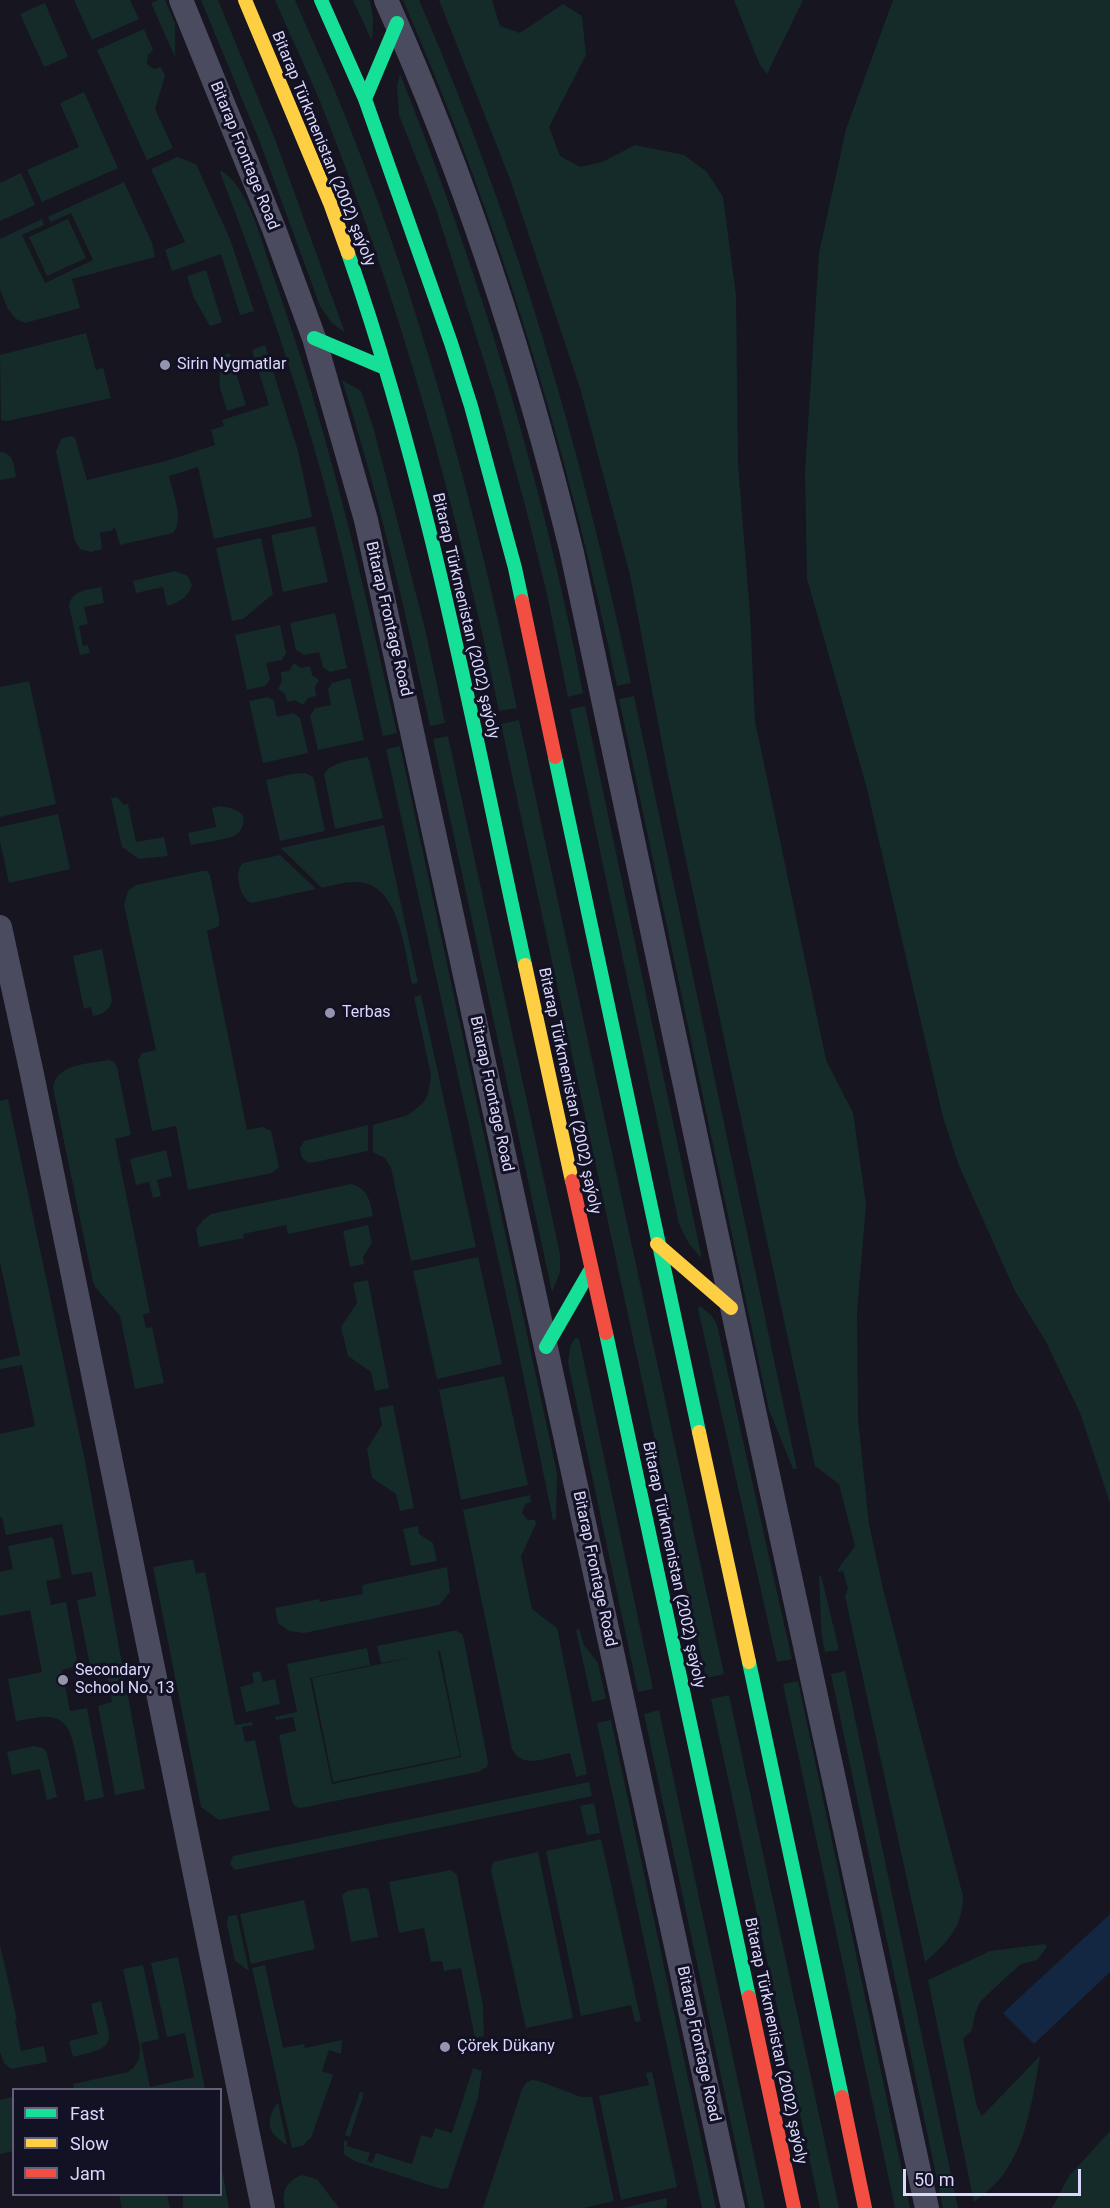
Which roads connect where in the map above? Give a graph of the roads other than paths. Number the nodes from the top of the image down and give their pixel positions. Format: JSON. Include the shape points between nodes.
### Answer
{"nodes":[{"id":1,"x":181,"y":0,"type":"edge"},
{"id":2,"x":245,"y":0,"type":"edge"},
{"id":3,"x":321,"y":0,"type":"edge"},
{"id":4,"x":386,"y":0,"type":"edge"},
{"id":5,"x":397,"y":23,"type":"junction"},
{"id":6,"x":365,"y":99,"type":"junction"},
{"id":7,"x":314,"y":338,"type":"junction"},
{"id":8,"x":385,"y":368,"type":"junction"},
{"id":9,"x":0,"y":927,"type":"edge"},
{"id":10,"x":657,"y":1244,"type":"junction"},
{"id":11,"x":591,"y":1269,"type":"junction"},
{"id":12,"x":731,"y":1308,"type":"junction"},
{"id":13,"x":546,"y":1347,"type":"junction"},
{"id":14,"x":262,"y":2208,"type":"edge"},
{"id":15,"x":733,"y":2208,"type":"edge"},
{"id":16,"x":794,"y":2208,"type":"edge"},
{"id":17,"x":865,"y":2208,"type":"edge"},
{"id":18,"x":927,"y":2208,"type":"edge"}],
"edges":[{"from":1,"to":7,"type":"street","name":"Bitarap Frontage Road"},
{"from":2,"to":8,"type":"main road","name":"Bitarap Türkmenistan (2002) şaýoly","via":[[330,203]]},
{"from":3,"to":6,"type":"main road"},
{"from":4,"to":5,"type":"street"},
{"from":5,"to":6,"type":"main road"},
{"from":5,"to":12,"type":"street","via":[[474,220],[552,471]]},
{"from":6,"to":10,"type":"main road","via":[[451,343],[501,513]]},
{"from":7,"to":8,"type":"main road"},
{"from":7,"to":13,"type":"street","name":"Bitarap Frontage Road","via":[[386,606]]},
{"from":8,"to":11,"type":"main road","name":"Bitarap Türkmenistan (2002) şaýoly","via":[[444,588]]},
{"from":9,"to":14,"type":"street"},
{"from":10,"to":12,"type":"main road"},
{"from":10,"to":17,"type":"main road"},
{"from":11,"to":13,"type":"main road"},
{"from":11,"to":16,"type":"main road","name":"Bitarap Türkmenistan (2002) şaýoly"},
{"from":12,"to":18,"type":"street"},
{"from":13,"to":15,"type":"street","name":"Bitarap Frontage Road"}]}
